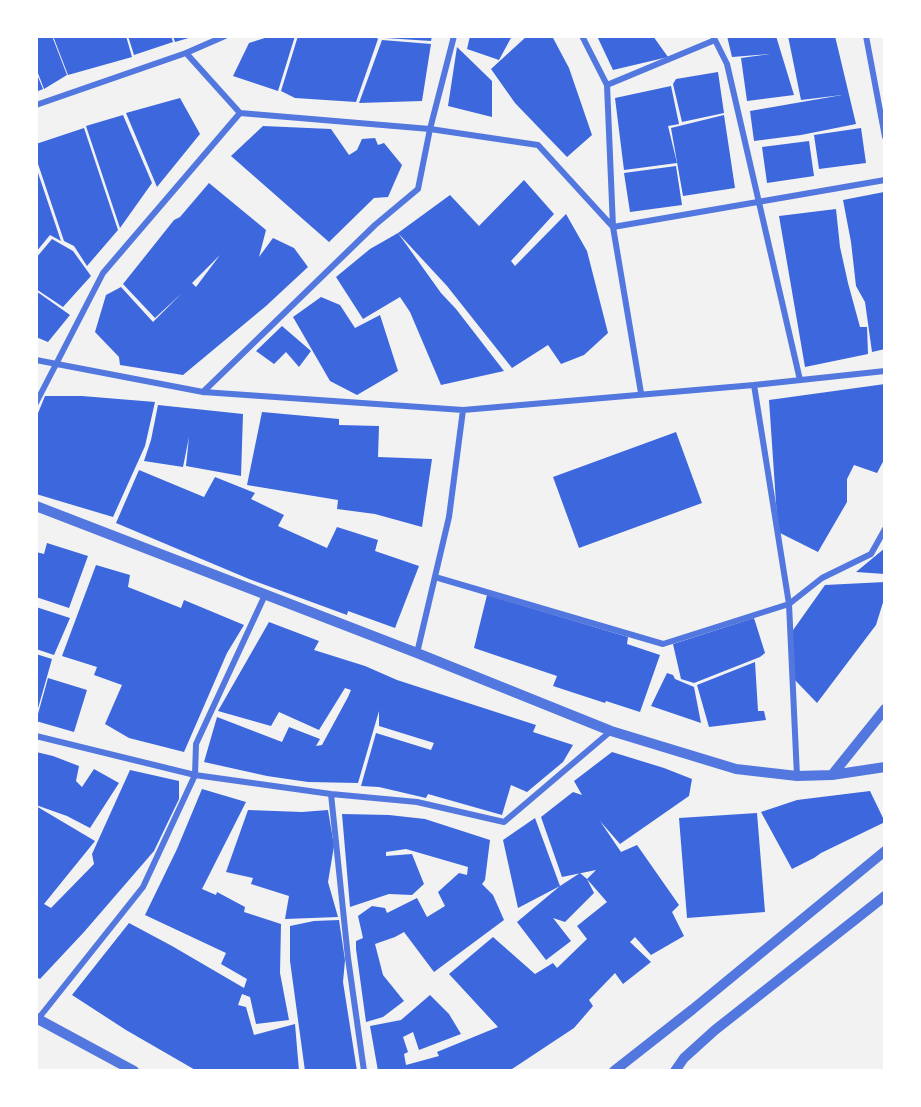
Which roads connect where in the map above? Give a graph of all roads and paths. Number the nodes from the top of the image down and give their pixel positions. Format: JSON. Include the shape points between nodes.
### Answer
{"nodes":[{"id":1,"x":225,"y":36,"type":"edge"},
{"id":2,"x":454,"y":36,"type":"edge"},
{"id":3,"x":582,"y":36,"type":"edge"},
{"id":4,"x":866,"y":36,"type":"edge"},
{"id":5,"x":714,"y":38,"type":"edge"},
{"id":6,"x":186,"y":52,"type":"junction"},
{"id":7,"x":607,"y":85,"type":"junction"},
{"id":8,"x":36,"y":105,"type":"edge"},
{"id":9,"x":240,"y":113,"type":"junction"},
{"id":10,"x":430,"y":129,"type":"junction"},
{"id":11,"x":885,"y":137,"type":"edge"},
{"id":12,"x":885,"y":180,"type":"edge"},
{"id":13,"x":759,"y":202,"type":"junction"},
{"id":14,"x":613,"y":227,"type":"junction"},
{"id":15,"x":36,"y":360,"type":"edge"},
{"id":16,"x":56,"y":365,"type":"junction"},
{"id":17,"x":885,"y":371,"type":"edge"},
{"id":18,"x":800,"y":380,"type":"junction"},
{"id":19,"x":754,"y":385,"type":"junction"},
{"id":20,"x":203,"y":392,"type":"junction"},
{"id":21,"x":641,"y":393,"type":"junction"},
{"id":22,"x":36,"y":403,"type":"edge"},
{"id":23,"x":463,"y":410,"type":"junction"},
{"id":24,"x":36,"y":506,"type":"edge"},
{"id":25,"x":885,"y":529,"type":"edge"},
{"id":26,"x":435,"y":577,"type":"junction"},
{"id":27,"x":265,"y":595,"type":"junction"},
{"id":28,"x":789,"y":604,"type":"junction"},
{"id":29,"x":417,"y":653,"type":"junction"},
{"id":30,"x":885,"y":709,"type":"edge"},
{"id":31,"x":611,"y":731,"type":"junction"},
{"id":32,"x":36,"y":736,"type":"edge"},
{"id":33,"x":885,"y":767,"type":"edge"},
{"id":34,"x":195,"y":775,"type":"junction"},
{"id":35,"x":832,"y":775,"type":"junction"},
{"id":36,"x":797,"y":776,"type":"junction"},
{"id":37,"x":331,"y":794,"type":"junction"},
{"id":38,"x":885,"y":851,"type":"edge"},
{"id":39,"x":885,"y":896,"type":"edge"},
{"id":40,"x":37,"y":1019,"type":"edge"},
{"id":41,"x":134,"y":1071,"type":"edge"},
{"id":42,"x":364,"y":1071,"type":"edge"},
{"id":43,"x":614,"y":1071,"type":"edge"},
{"id":44,"x":675,"y":1071,"type":"edge"}],
"edges":[{"from":1,"to":6,"type":"street"},
{"from":2,"to":10,"type":"street"},
{"from":3,"to":7,"type":"street"},
{"from":4,"to":11,"type":"street"},
{"from":5,"to":7,"type":"street"},
{"from":5,"to":13,"type":"street","via":[[727,64]]},
{"from":6,"to":8,"type":"street"},
{"from":6,"to":9,"type":"street"},
{"from":7,"to":14,"type":"street"},
{"from":9,"to":10,"type":"street"},
{"from":9,"to":16,"type":"street","via":[[103,273]]},
{"from":10,"to":14,"type":"street","via":[[538,146]]},
{"from":10,"to":20,"type":"street","via":[[418,189],[375,225]]},
{"from":12,"to":13,"type":"street"},
{"from":13,"to":14,"type":"street"},
{"from":13,"to":18,"type":"street"},
{"from":14,"to":21,"type":"street"},
{"from":15,"to":16,"type":"street"},
{"from":16,"to":20,"type":"street"},
{"from":16,"to":22,"type":"street"},
{"from":17,"to":18,"type":"street"},
{"from":18,"to":19,"type":"street"},
{"from":19,"to":21,"type":"street"},
{"from":19,"to":28,"type":"street"},
{"from":20,"to":23,"type":"street"},
{"from":21,"to":23,"type":"street"},
{"from":23,"to":26,"type":"street","via":[[449,517]]},
{"from":24,"to":27,"type":"street"},
{"from":25,"to":28,"type":"street","via":[[871,554],[822,578]]},
{"from":26,"to":28,"type":"street","via":[[663,644]]},
{"from":26,"to":29,"type":"street"},
{"from":27,"to":29,"type":"street"},
{"from":27,"to":34,"type":"street","via":[[195,744]]},
{"from":28,"to":36,"type":"street"},
{"from":29,"to":31,"type":"street"},
{"from":30,"to":35,"type":"street"},
{"from":31,"to":36,"type":"street","via":[[736,769]]},
{"from":31,"to":37,"type":"street","via":[[504,822],[417,802]]},
{"from":32,"to":34,"type":"street"},
{"from":33,"to":35,"type":"street"},
{"from":34,"to":37,"type":"street"},
{"from":34,"to":40,"type":"street","via":[[143,887]]},
{"from":35,"to":36,"type":"street"},
{"from":37,"to":42,"type":"street"},
{"from":38,"to":43,"type":"street"},
{"from":39,"to":44,"type":"street","via":[[715,1030]]},
{"from":40,"to":41,"type":"street"}]}
